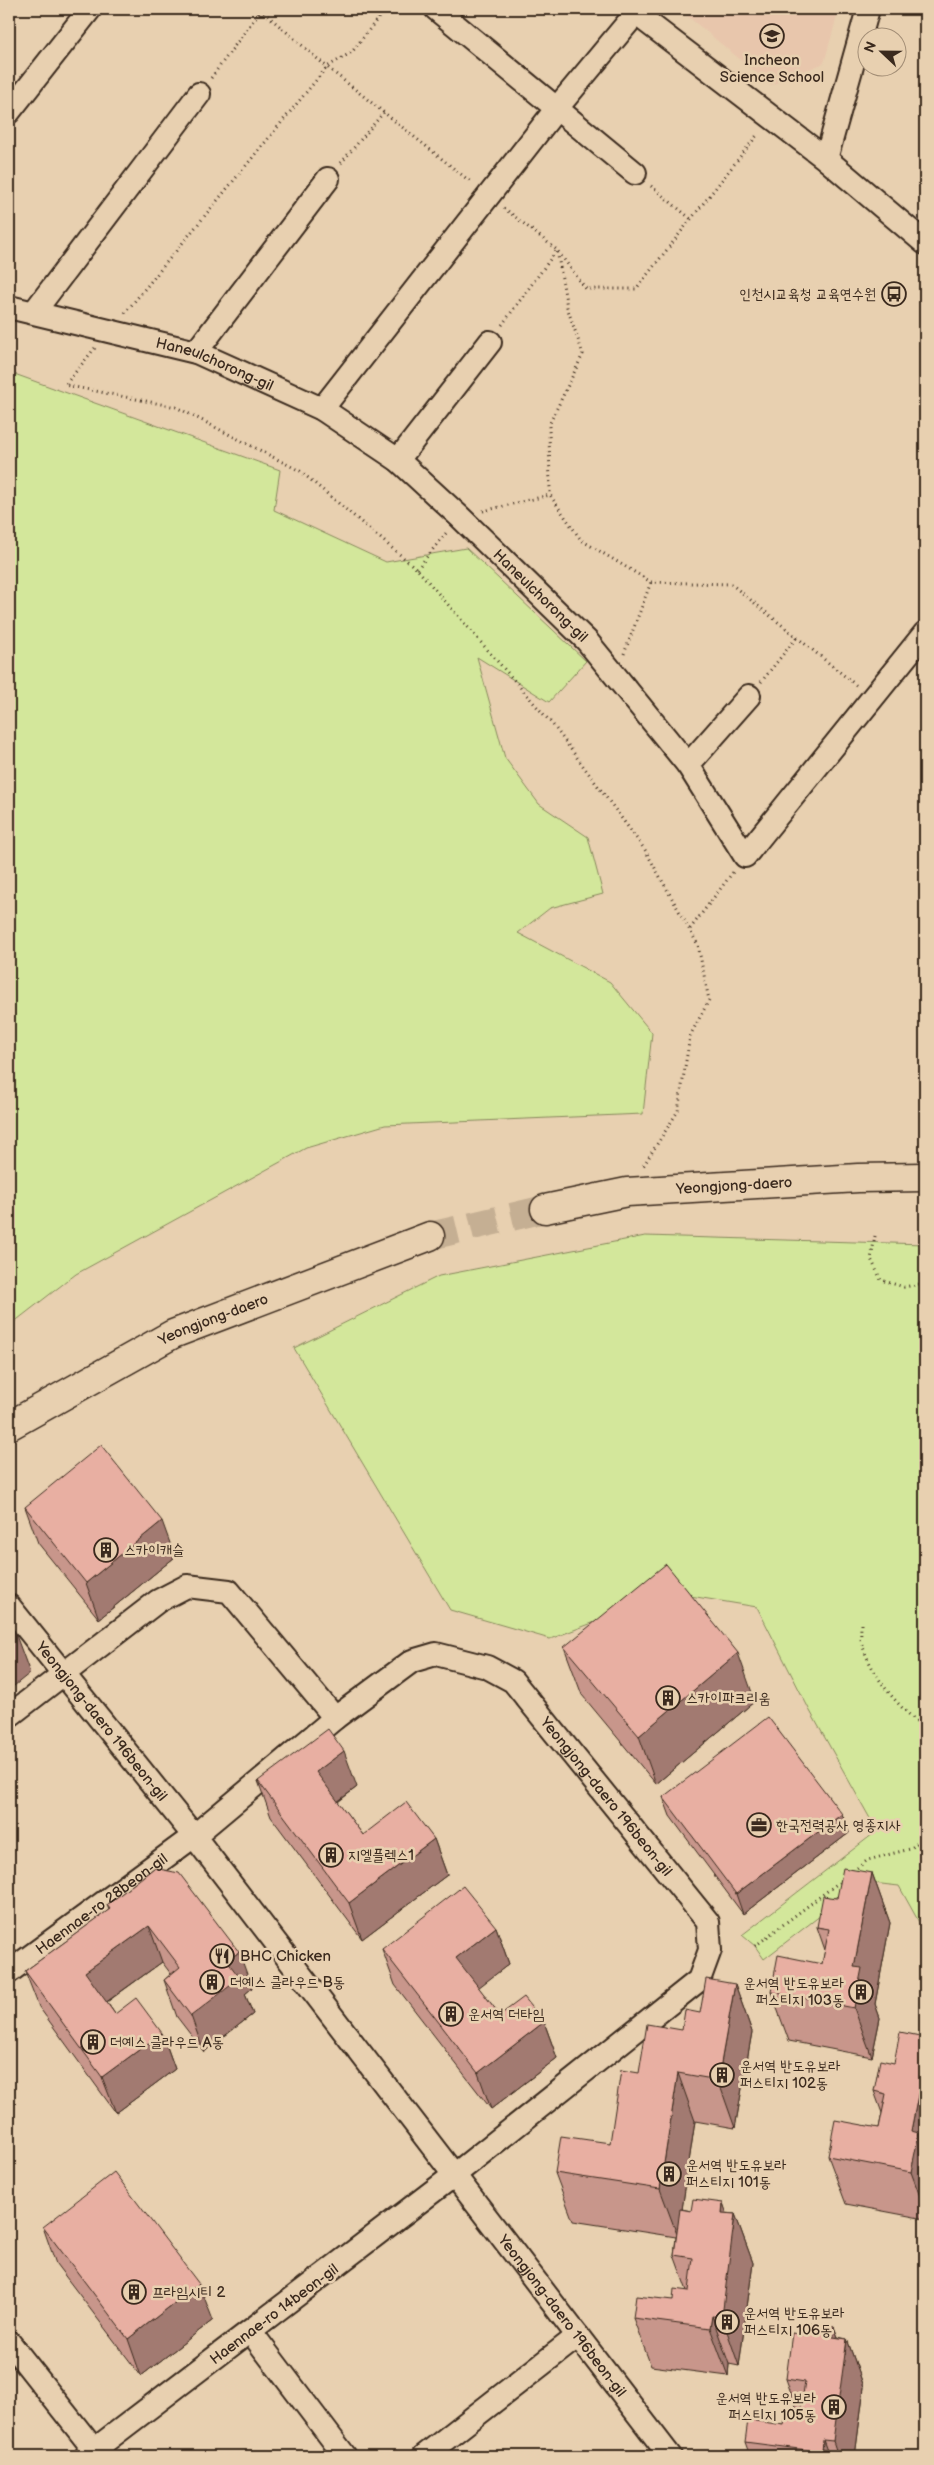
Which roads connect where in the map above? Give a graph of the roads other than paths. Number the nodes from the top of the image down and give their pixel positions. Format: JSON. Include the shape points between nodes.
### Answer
{"nodes":[{"id":1,"x":90,"y":9,"type":"edge"},
{"id":2,"x":436,"y":9,"type":"edge"},
{"id":3,"x":868,"y":9,"type":"edge"},
{"id":4,"x":633,"y":11,"type":"edge"},
{"id":5,"x":199,"y":94,"type":"road end"},
{"id":6,"x":557,"y":108,"type":"junction"},
{"id":7,"x":9,"y":112,"type":"edge"},
{"id":8,"x":826,"y":159,"type":"junction"},
{"id":9,"x":635,"y":173,"type":"road end"},
{"id":10,"x":328,"y":179,"type":"road end"},
{"id":11,"x":925,"y":243,"type":"edge"},
{"id":12,"x":9,"y":307,"type":"edge"},
{"id":13,"x":34,"y":312,"type":"junction"},
{"id":14,"x":490,"y":342,"type":"road end"},
{"id":15,"x":196,"y":352,"type":"junction"},
{"id":16,"x":322,"y":409,"type":"junction"},
{"id":17,"x":398,"y":460,"type":"junction"},
{"id":18,"x":925,"y":633,"type":"edge"},
{"id":19,"x":750,"y":696,"type":"road end"},
{"id":20,"x":688,"y":765,"type":"junction"},
{"id":21,"x":925,"y":1177,"type":"edge"},
{"id":22,"x":545,"y":1209,"type":"tunnel mouth"},
{"id":23,"x":430,"y":1236,"type":"tunnel mouth"},
{"id":24,"x":9,"y":1426,"type":"edge"},
{"id":25,"x":9,"y":1606,"type":"edge"},
{"id":26,"x":64,"y":1672,"type":"junction"},
{"id":27,"x":9,"y":1716,"type":"edge"},
{"id":28,"x":335,"y":1718,"type":"junction"},
{"id":29,"x":194,"y":1836,"type":"junction"},
{"id":30,"x":9,"y":1972,"type":"edge"},
{"id":31,"x":453,"y":2176,"type":"junction"},
{"id":32,"x":251,"y":2332,"type":"junction"},
{"id":33,"x":578,"y":2336,"type":"junction"},
{"id":34,"x":9,"y":2342,"type":"edge"},
{"id":35,"x":93,"y":2454,"type":"edge"},
{"id":36,"x":345,"y":2456,"type":"edge"},
{"id":37,"x":424,"y":2456,"type":"edge"},
{"id":38,"x":670,"y":2456,"type":"edge"}],
"edges":[{"from":1,"to":7,"type":"street"},
{"from":2,"to":6,"type":"street"},
{"from":3,"to":8,"type":"street"},
{"from":4,"to":6,"type":"street"},
{"from":4,"to":8,"type":"street"},
{"from":5,"to":13,"type":"street"},
{"from":6,"to":9,"type":"street"},
{"from":6,"to":16,"type":"street"},
{"from":8,"to":11,"type":"street"},
{"from":10,"to":15,"type":"street"},
{"from":12,"to":13,"type":"street","name":"Haneulchorong-gil"},
{"from":13,"to":15,"type":"street","name":"Haneulchorong-gil"},
{"from":14,"to":17,"type":"street"},
{"from":15,"to":16,"type":"street","name":"Haneulchorong-gil"},
{"from":16,"to":17,"type":"street","name":"Haneulchorong-gil"},
{"from":17,"to":20,"type":"street","name":"Haneulchorong-gil","via":[[587,641]]},
{"from":18,"to":20,"type":"street","name":"Haneulchorong-gil","via":[[745,856]]},
{"from":19,"to":20,"type":"street"},
{"from":21,"to":22,"type":"main road","name":"Yeongjong-daero","via":[[627,1192]]},
{"from":23,"to":24,"type":"main road","name":"Yeongjong-daero","via":[[173,1334]]},
{"from":25,"to":26,"type":"street","name":"Yeongjong-daero 196beon-gil"},
{"from":26,"to":27,"type":"street"},
{"from":26,"to":28,"type":"street","via":[[158,1601],[187,1586],[229,1590]]},
{"from":26,"to":29,"type":"street","name":"Yeongjong-daero 196beon-gil"},
{"from":28,"to":29,"type":"street","name":"Yeongjong-daero 196beon-gil"},
{"from":28,"to":31,"type":"street","name":"Yeongjong-daero 196beon-gil","via":[[412,1661],[436,1654],[487,1667],[513,1681],[708,1922],[710,1950],[699,1980]]},
{"from":29,"to":30,"type":"street","name":"Haennae-ro 28beon-gil"},
{"from":29,"to":31,"type":"street","name":"Yeongjong-daero 196beon-gil"},
{"from":31,"to":32,"type":"street","name":"Haennae-ro 14beon-gil"},
{"from":31,"to":33,"type":"street","name":"Yeongjong-daero 196beon-gil"},
{"from":32,"to":35,"type":"street","name":"Haennae-ro 14beon-gil"},
{"from":32,"to":36,"type":"street"},
{"from":33,"to":37,"type":"street"},
{"from":33,"to":38,"type":"street","name":"Yeongjong-daero 196beon-gil"},
{"from":34,"to":35,"type":"street"}]}
